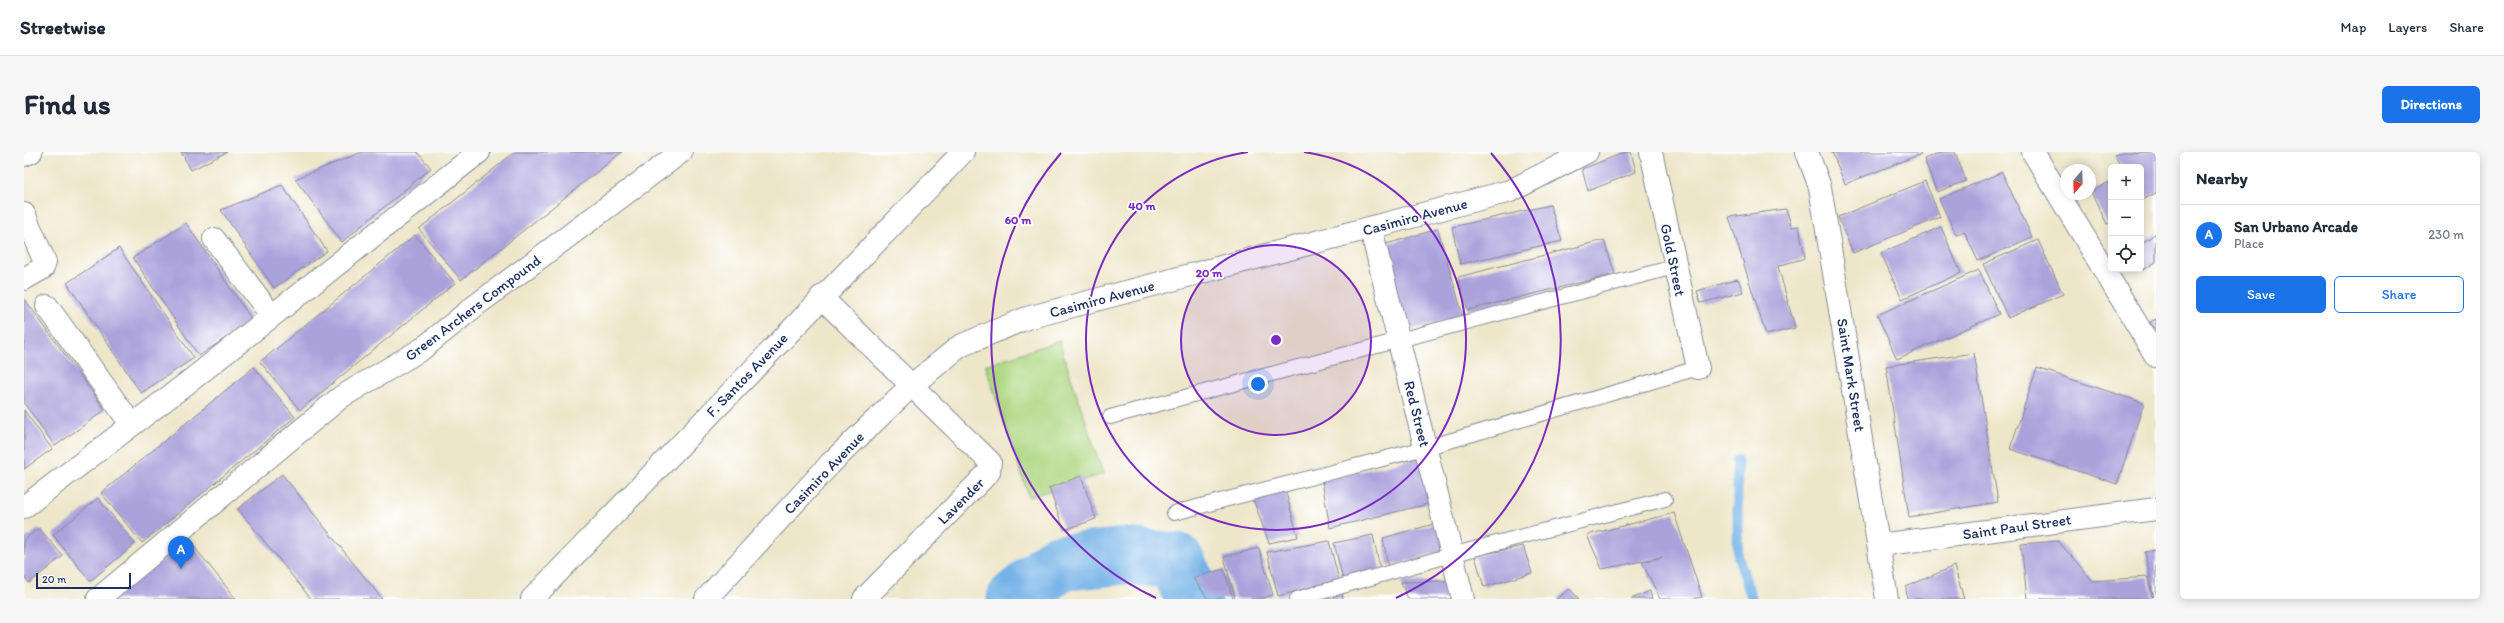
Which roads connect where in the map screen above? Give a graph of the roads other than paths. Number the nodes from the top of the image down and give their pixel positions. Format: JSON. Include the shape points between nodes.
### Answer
{"nodes":[{"id":1,"x":31,"y":152,"type":"edge"},
{"id":2,"x":480,"y":152,"type":"edge"},
{"id":3,"x":681,"y":152,"type":"edge"},
{"id":4,"x":963,"y":152,"type":"edge"},
{"id":5,"x":1587,"y":152,"type":"edge"},
{"id":6,"x":1651,"y":152,"type":"edge"},
{"id":7,"x":1807,"y":152,"type":"edge"},
{"id":8,"x":2033,"y":152,"type":"edge"},
{"id":9,"x":24,"y":155,"type":"edge"},
{"id":10,"x":24,"y":214,"type":"edge"},
{"id":11,"x":1372,"y":229,"type":"junction"},
{"id":12,"x":214,"y":240,"type":"dead end"},
{"id":13,"x":1674,"y":267,"type":"junction"},
{"id":14,"x":24,"y":279,"type":"edge"},
{"id":15,"x":821,"y":297,"type":"junction"},
{"id":16,"x":47,"y":306,"type":"dead end"},
{"id":17,"x":272,"y":316,"type":"junction"},
{"id":18,"x":1399,"y":342,"type":"junction"},
{"id":19,"x":2156,"y":356,"type":"edge"},
{"id":20,"x":1698,"y":368,"type":"joint"},
{"id":21,"x":912,"y":385,"type":"junction"},
{"id":22,"x":1110,"y":417,"type":"dead end"},
{"id":23,"x":131,"y":424,"type":"junction"},
{"id":24,"x":1425,"y":448,"type":"junction"},
{"id":25,"x":1665,"y":499,"type":"dead end"},
{"id":26,"x":24,"y":507,"type":"edge"},
{"id":27,"x":2156,"y":509,"type":"edge"},
{"id":28,"x":1174,"y":513,"type":"dead end"},
{"id":29,"x":1879,"y":546,"type":"junction"},
{"id":30,"x":1451,"y":555,"type":"junction"},
{"id":31,"x":98,"y":599,"type":"edge"},
{"id":32,"x":532,"y":599,"type":"edge"},
{"id":33,"x":706,"y":599,"type":"edge"},
{"id":34,"x":864,"y":599,"type":"edge"},
{"id":35,"x":1297,"y":599,"type":"edge"},
{"id":36,"x":1463,"y":599,"type":"edge"},
{"id":37,"x":1886,"y":599,"type":"edge"}],
"edges":[{"from":1,"to":9,"type":"street"},
{"from":2,"to":17,"type":"street"},
{"from":3,"to":31,"type":"street","name":"Green Archers Compound","via":[[475,306],[422,349],[341,397]]},
{"from":4,"to":15,"type":"street","name":"F. Santos Avenue"},
{"from":5,"to":11,"type":"street","name":"Casimiro Avenue","via":[[1510,191]]},
{"from":6,"to":13,"type":"street","name":"Gold Street"},
{"from":7,"to":29,"type":"street","name":"Saint Mark Street","via":[[1820,187]]},
{"from":8,"to":19,"type":"street"},
{"from":10,"to":14,"type":"street","via":[[45,262],[43,268]]},
{"from":11,"to":18,"type":"street","name":"Red Street"},
{"from":11,"to":21,"type":"street","name":"Casimiro Avenue","via":[[1027,318],[960,346]]},
{"from":12,"to":17,"type":"street"},
{"from":13,"to":18,"type":"lane"},
{"from":13,"to":20,"type":"street","name":"Gold Street"},
{"from":15,"to":21,"type":"street"},
{"from":15,"to":32,"type":"street","name":"F. Santos Avenue"},
{"from":16,"to":23,"type":"street"},
{"from":17,"to":23,"type":"street"},
{"from":18,"to":22,"type":"lane"},
{"from":18,"to":24,"type":"street","name":"Red Street"},
{"from":20,"to":24,"type":"lane"},
{"from":21,"to":33,"type":"street","name":"Casimiro Avenue","via":[[830,464]]},
{"from":21,"to":34,"type":"street","name":"Lavender","via":[[990,462],[989,472]]},
{"from":23,"to":26,"type":"street"},
{"from":24,"to":28,"type":"lane"},
{"from":24,"to":30,"type":"street","name":"Red Street"},
{"from":25,"to":30,"type":"lane"},
{"from":27,"to":29,"type":"street","name":"Saint Paul Street"},
{"from":29,"to":37,"type":"street","name":"Saint Mark Street"},
{"from":30,"to":35,"type":"lane"},
{"from":30,"to":36,"type":"street","name":"Red Street"}]}
